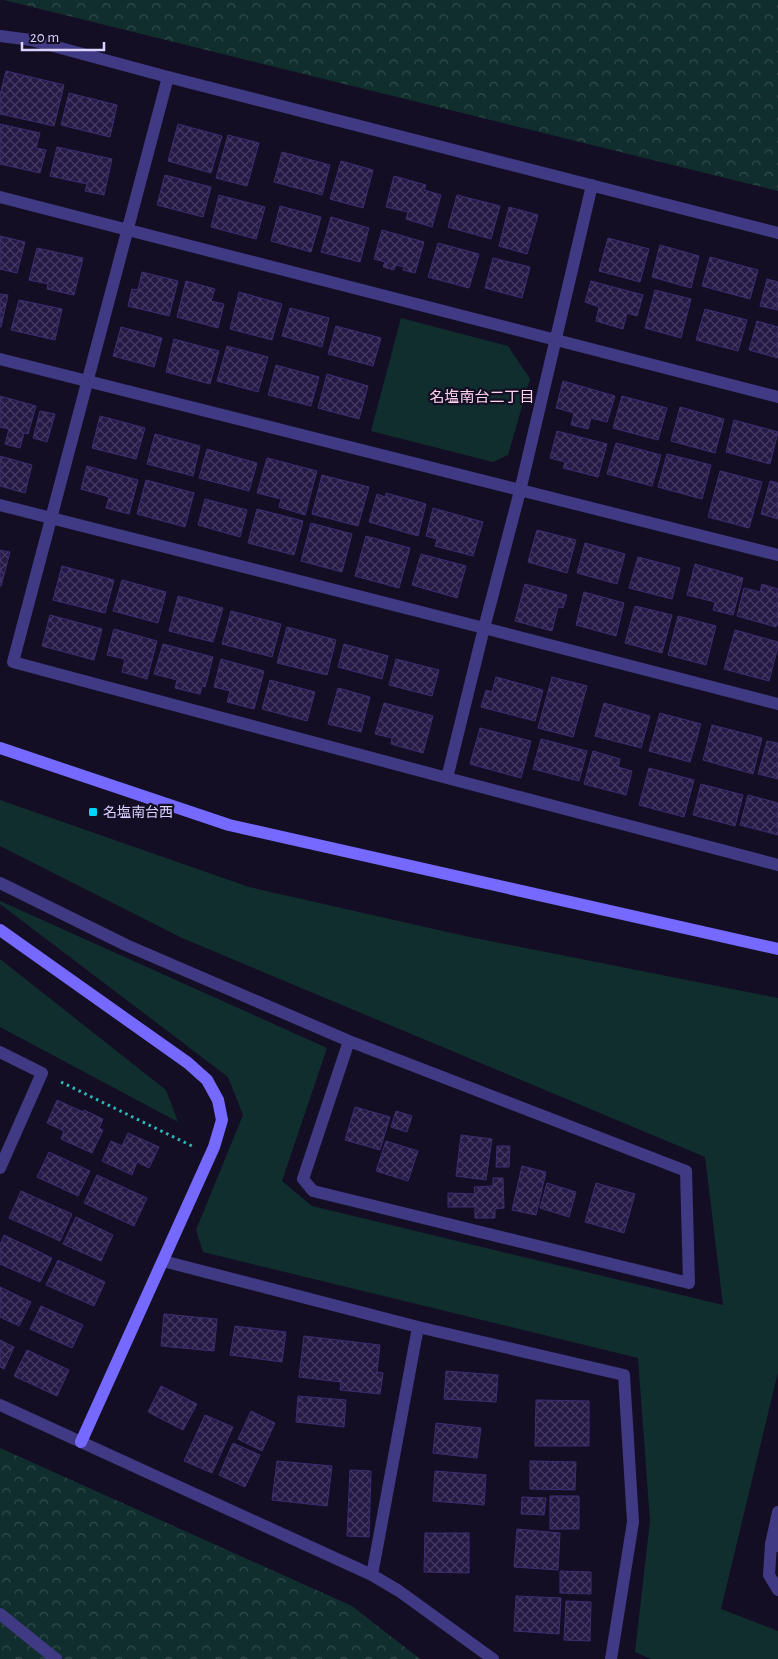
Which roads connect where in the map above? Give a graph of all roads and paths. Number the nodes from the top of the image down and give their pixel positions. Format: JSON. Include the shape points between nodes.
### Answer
{"nodes":[{"id":1,"x":0,"y":36,"type":"edge"},
{"id":2,"x":168,"y":77,"type":"junction"},
{"id":3,"x":592,"y":185,"type":"junction"},
{"id":4,"x":0,"y":197,"type":"edge"},
{"id":5,"x":127,"y":229,"type":"junction"},
{"id":6,"x":778,"y":232,"type":"edge"},
{"id":7,"x":556,"y":340,"type":"junction"},
{"id":8,"x":0,"y":359,"type":"edge"},
{"id":9,"x":88,"y":382,"type":"junction"},
{"id":10,"x":778,"y":397,"type":"edge"},
{"id":11,"x":520,"y":491,"type":"junction"},
{"id":12,"x":0,"y":505,"type":"edge"},
{"id":13,"x":51,"y":518,"type":"junction"},
{"id":14,"x":778,"y":555,"type":"edge"},
{"id":15,"x":484,"y":628,"type":"junction"},
{"id":16,"x":778,"y":704,"type":"edge"},
{"id":17,"x":0,"y":748,"type":"edge"},
{"id":18,"x":448,"y":778,"type":"junction"},
{"id":19,"x":778,"y":865,"type":"edge"},
{"id":20,"x":0,"y":883,"type":"edge"},
{"id":21,"x":0,"y":930,"type":"edge"},
{"id":22,"x":778,"y":949,"type":"edge"},
{"id":23,"x":349,"y":1041,"type":"junction"},
{"id":24,"x":0,"y":1052,"type":"edge"},
{"id":25,"x":42,"y":1073,"type":"junction"},
{"id":26,"x":210,"y":1154,"type":"junction"},
{"id":27,"x":0,"y":1168,"type":"edge"},
{"id":28,"x":163,"y":1261,"type":"junction"},
{"id":29,"x":418,"y":1327,"type":"junction"},
{"id":30,"x":0,"y":1405,"type":"edge"},
{"id":31,"x":81,"y":1442,"type":"junction"},
{"id":32,"x":778,"y":1512,"type":"edge"},
{"id":33,"x":774,"y":1545,"type":"edge"},
{"id":34,"x":372,"y":1575,"type":"junction"},
{"id":35,"x":778,"y":1590,"type":"edge"},
{"id":36,"x":0,"y":1614,"type":"edge"},
{"id":37,"x":56,"y":1659,"type":"edge"},
{"id":38,"x":493,"y":1659,"type":"edge"},
{"id":39,"x":611,"y":1659,"type":"edge"}],
"edges":[{"from":1,"to":2,"type":"street","via":[[31,40]]},
{"from":2,"to":3,"type":"street"},
{"from":2,"to":5,"type":"street"},
{"from":3,"to":6,"type":"street"},
{"from":3,"to":7,"type":"street"},
{"from":4,"to":5,"type":"street"},
{"from":5,"to":7,"type":"street"},
{"from":5,"to":9,"type":"street"},
{"from":7,"to":10,"type":"street"},
{"from":7,"to":11,"type":"street"},
{"from":8,"to":9,"type":"street"},
{"from":9,"to":11,"type":"street"},
{"from":9,"to":13,"type":"street"},
{"from":11,"to":14,"type":"street"},
{"from":11,"to":15,"type":"street"},
{"from":12,"to":13,"type":"street"},
{"from":13,"to":15,"type":"street"},
{"from":13,"to":18,"type":"street","via":[[13,662]]},
{"from":15,"to":16,"type":"street"},
{"from":15,"to":18,"type":"street"},
{"from":17,"to":22,"type":"street","via":[[229,825]]},
{"from":18,"to":19,"type":"street"},
{"from":20,"to":23,"type":"street","via":[[126,945]]},
{"from":21,"to":26,"type":"street","via":[[188,1063],[207,1080],[218,1100],[222,1120]]},
{"from":23,"to":23,"type":"street","via":[[686,1171],[689,1283],[313,1191],[303,1179]]},
{"from":24,"to":25,"type":"street"},
{"from":25,"to":26,"type":"path"},
{"from":25,"to":27,"type":"street"},
{"from":26,"to":28,"type":"street"},
{"from":28,"to":29,"type":"street"},
{"from":28,"to":31,"type":"street"},
{"from":29,"to":34,"type":"street"},
{"from":29,"to":39,"type":"street","via":[[624,1375],[634,1522]]},
{"from":30,"to":31,"type":"street"},
{"from":31,"to":34,"type":"street"},
{"from":32,"to":33,"type":"street"},
{"from":33,"to":35,"type":"street","via":[[769,1575]]},
{"from":34,"to":38,"type":"street"},
{"from":36,"to":37,"type":"street"}]}
